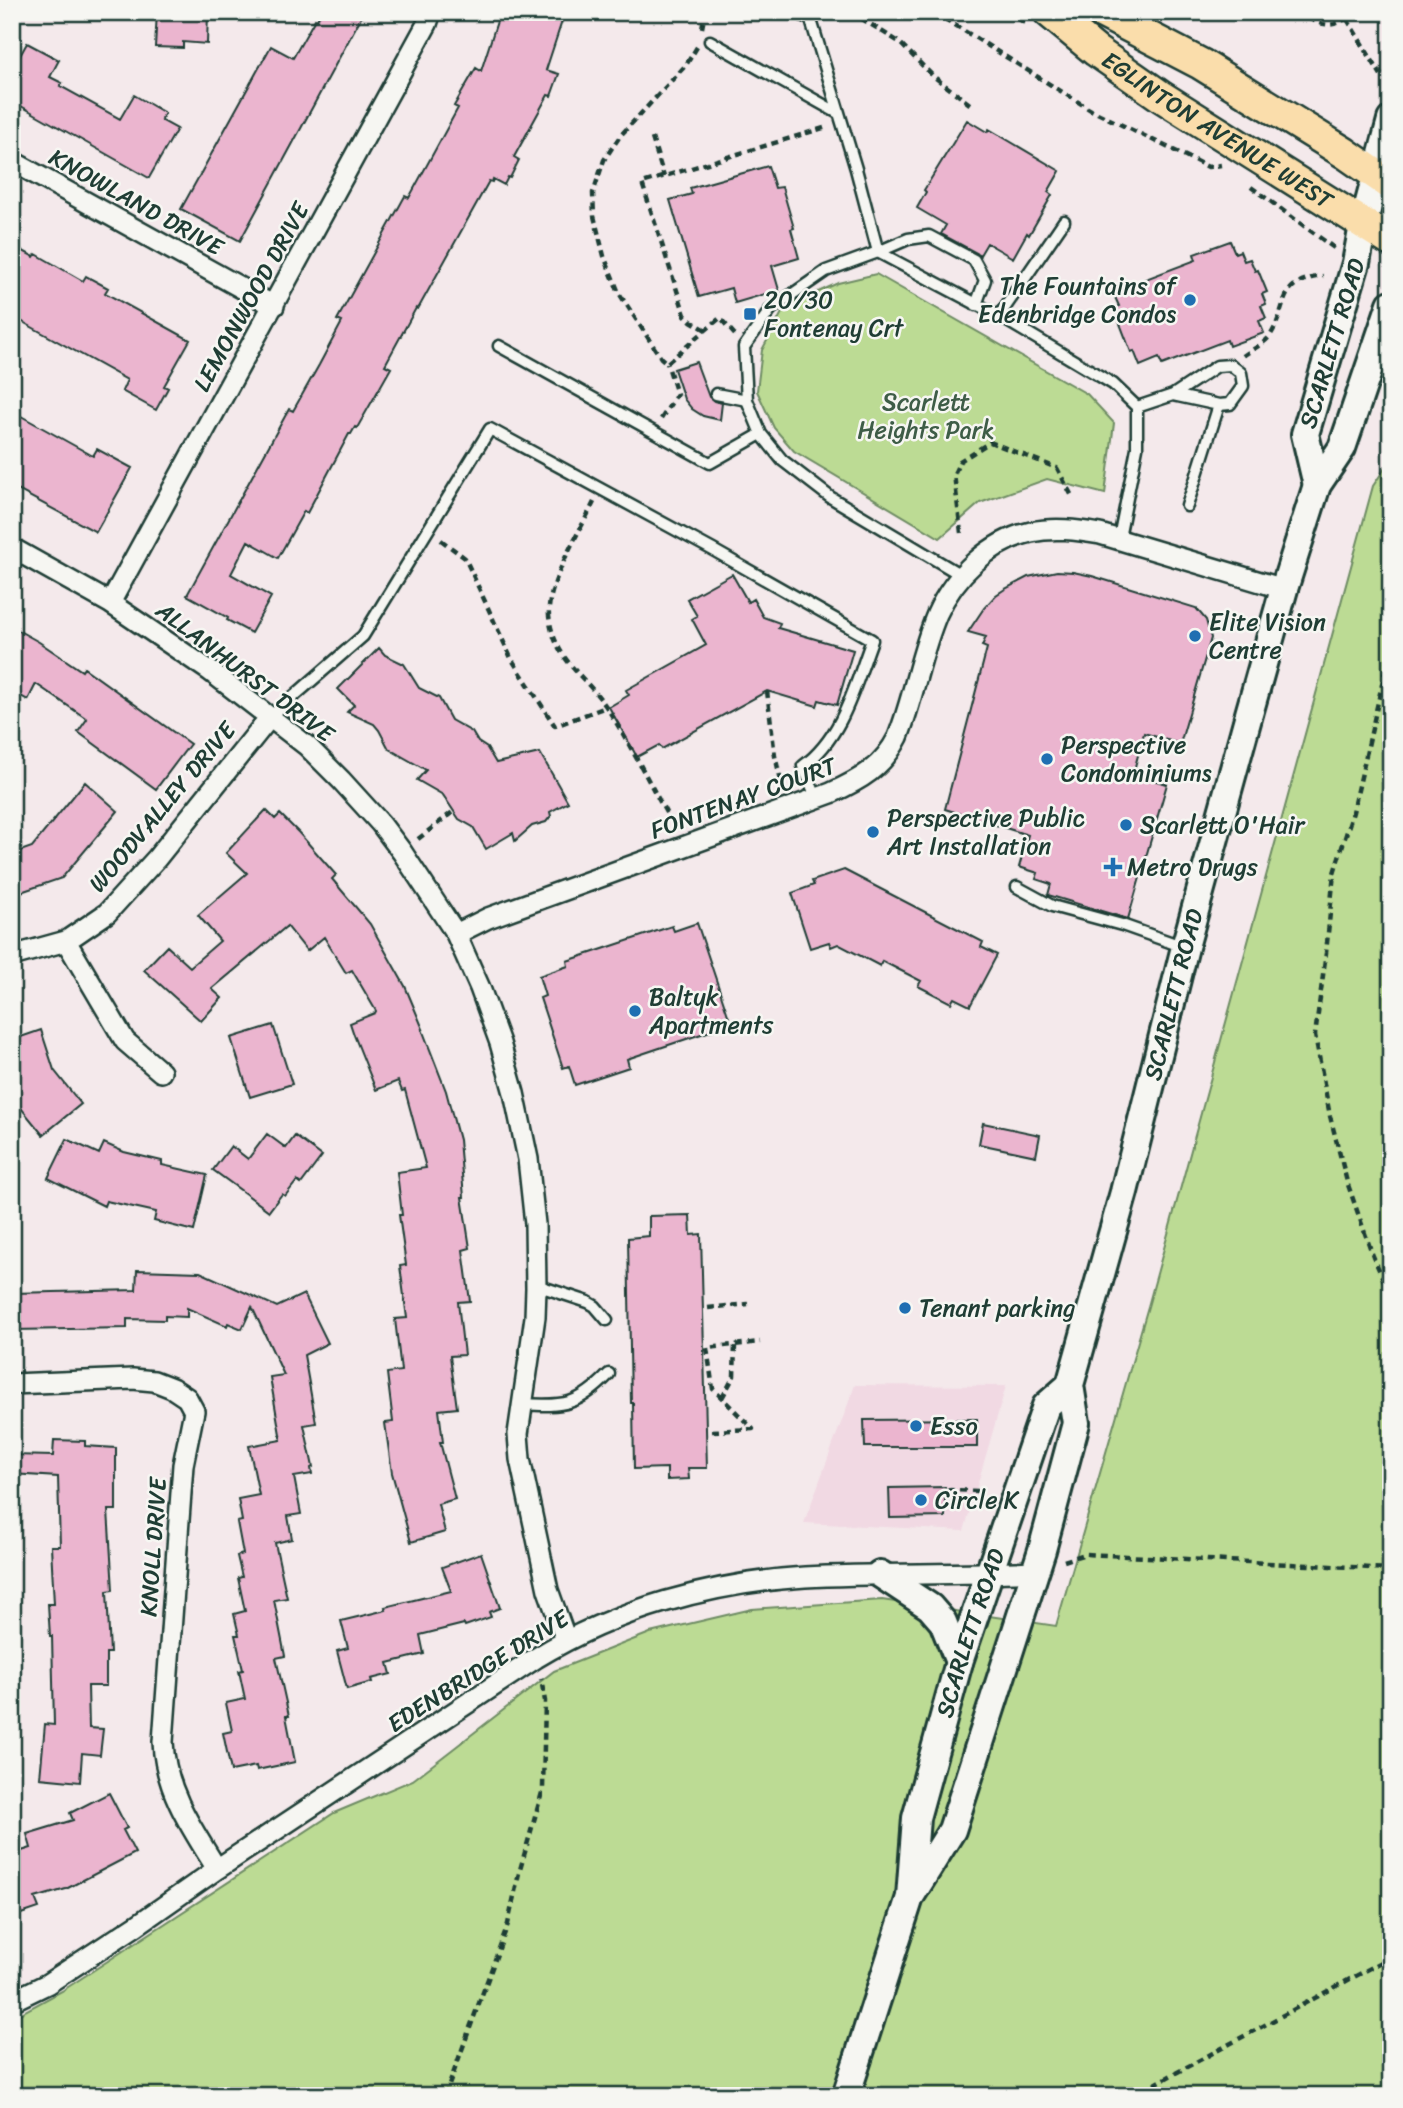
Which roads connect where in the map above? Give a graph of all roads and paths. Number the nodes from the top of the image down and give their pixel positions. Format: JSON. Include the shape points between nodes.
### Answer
{"nodes":[{"id":1,"x":431,"y":12,"type":"edge"},
{"id":2,"x":705,"y":12,"type":"edge"},
{"id":3,"x":796,"y":12,"type":"edge"},
{"id":4,"x":851,"y":12,"type":"edge"},
{"id":5,"x":934,"y":12,"type":"edge"},
{"id":6,"x":1049,"y":12,"type":"edge"},
{"id":7,"x":1101,"y":12,"type":"edge"},
{"id":8,"x":1298,"y":12,"type":"edge"},
{"id":9,"x":1353,"y":12,"type":"edge"},
{"id":10,"x":1347,"y":19,"type":"junction"},
{"id":11,"x":701,"y":33,"type":"dead end"},
{"id":12,"x":710,"y":41,"type":"dead end"},
{"id":13,"x":699,"y":44,"type":"dead end"},
{"id":14,"x":1381,"y":75,"type":"dead end"},
{"id":15,"x":971,"y":106,"type":"dead end"},
{"id":16,"x":840,"y":118,"type":"junction"},
{"id":17,"x":1391,"y":120,"type":"edge"},
{"id":18,"x":652,"y":138,"type":"dead end"},
{"id":19,"x":12,"y":161,"type":"edge"},
{"id":20,"x":1222,"y":165,"type":"dead end"},
{"id":21,"x":664,"y":177,"type":"junction"},
{"id":22,"x":1383,"y":180,"type":"edge"},
{"id":23,"x":1064,"y":221,"type":"dead end"},
{"id":24,"x":1363,"y":225,"type":"junction"},
{"id":25,"x":1391,"y":241,"type":"edge"},
{"id":26,"x":878,"y":252,"type":"junction"},
{"id":27,"x":1323,"y":276,"type":"dead end"},
{"id":28,"x":1391,"y":304,"type":"edge"},
{"id":29,"x":976,"y":305,"type":"junction"},
{"id":30,"x":274,"y":306,"type":"junction"},
{"id":31,"x":999,"y":316,"type":"junction"},
{"id":32,"x":706,"y":330,"type":"junction"},
{"id":33,"x":499,"y":346,"type":"dead end"},
{"id":34,"x":744,"y":347,"type":"junction"},
{"id":35,"x":1243,"y":356,"type":"dead end"},
{"id":36,"x":667,"y":363,"type":"junction"},
{"id":37,"x":716,"y":394,"type":"dead end"},
{"id":38,"x":1173,"y":395,"type":"junction"},
{"id":39,"x":747,"y":400,"type":"junction"},
{"id":40,"x":1219,"y":405,"type":"junction"},
{"id":41,"x":1137,"y":407,"type":"junction"},
{"id":42,"x":653,"y":432,"type":"junction"},
{"id":43,"x":761,"y":434,"type":"junction"},
{"id":44,"x":1317,"y":485,"type":"junction"},
{"id":45,"x":600,"y":488,"type":"junction"},
{"id":46,"x":1073,"y":498,"type":"dead end"},
{"id":47,"x":1187,"y":506,"type":"dead end"},
{"id":48,"x":428,"y":529,"type":"junction"},
{"id":49,"x":961,"y":533,"type":"dead end"},
{"id":50,"x":1119,"y":538,"type":"junction"},
{"id":51,"x":12,"y":548,"type":"edge"},
{"id":52,"x":961,"y":575,"type":"junction"},
{"id":53,"x":1284,"y":589,"type":"junction"},
{"id":54,"x":110,"y":603,"type":"junction"},
{"id":55,"x":1391,"y":645,"type":"edge"},
{"id":56,"x":767,"y":691,"type":"dead end"},
{"id":57,"x":606,"y":707,"type":"junction"},
{"id":58,"x":270,"y":717,"type":"junction"},
{"id":59,"x":782,"y":785,"type":"dead end"},
{"id":60,"x":817,"y":799,"type":"junction"},
{"id":61,"x":454,"y":811,"type":"dead end"},
{"id":62,"x":669,"y":818,"type":"dead end"},
{"id":63,"x":402,"y":852,"type":"junction"},
{"id":64,"x":1017,"y":887,"type":"dead end"},
{"id":65,"x":456,"y":934,"type":"junction"},
{"id":66,"x":66,"y":941,"type":"junction"},
{"id":67,"x":1185,"y":947,"type":"junction"},
{"id":68,"x":12,"y":956,"type":"edge"},
{"id":69,"x":161,"y":1072,"type":"dead end"},
{"id":70,"x":536,"y":1285,"type":"junction"},
{"id":71,"x":1391,"y":1297,"type":"edge"},
{"id":72,"x":748,"y":1304,"type":"dead end"},
{"id":73,"x":708,"y":1308,"type":"dead end"},
{"id":74,"x":607,"y":1320,"type":"dead end"},
{"id":75,"x":760,"y":1342,"type":"dead end"},
{"id":76,"x":735,"y":1345,"type":"junction"},
{"id":77,"x":609,"y":1374,"type":"dead end"},
{"id":78,"x":12,"y":1384,"type":"edge"},
{"id":79,"x":1070,"y":1385,"type":"junction"},
{"id":80,"x":722,"y":1398,"type":"junction"},
{"id":81,"x":523,"y":1404,"type":"junction"},
{"id":82,"x":712,"y":1431,"type":"dead end"},
{"id":83,"x":947,"y":1490,"type":"dead end"},
{"id":84,"x":981,"y":1491,"type":"dead end"},
{"id":85,"x":1069,"y":1559,"type":"dead end"},
{"id":86,"x":1391,"y":1569,"type":"edge"},
{"id":87,"x":1035,"y":1570,"type":"junction"},
{"id":88,"x":988,"y":1573,"type":"junction"},
{"id":89,"x":880,"y":1574,"type":"junction"},
{"id":90,"x":566,"y":1640,"type":"junction"},
{"id":91,"x":536,"y":1658,"type":"junction"},
{"id":92,"x":959,"y":1661,"type":"junction"},
{"id":93,"x":217,"y":1869,"type":"junction"},
{"id":94,"x":910,"y":1897,"type":"junction"},
{"id":95,"x":1391,"y":1957,"type":"edge"},
{"id":96,"x":12,"y":2001,"type":"edge"},
{"id":97,"x":445,"y":2096,"type":"edge"},
{"id":98,"x":846,"y":2096,"type":"edge"},
{"id":99,"x":1133,"y":2096,"type":"edge"}],
"edges":[{"from":1,"to":30,"type":"street","name":"LEMONWOOD DRIVE"},
{"from":2,"to":11,"type":"path"},
{"from":3,"to":16,"type":"lane","via":[[811,20]]},
{"from":4,"to":15,"type":"path","via":[[900,42]]},
{"from":5,"to":20,"type":"path","via":[[1091,110],[1208,167]]},
{"from":6,"to":24,"type":"main road","name":"EGLINTON AVENUE WEST","via":[[1162,97]]},
{"from":7,"to":22,"type":"main road","name":"EGLINTON AVENUE WEST","via":[[1201,64]]},
{"from":8,"to":10,"type":"path","via":[[1323,25]]},
{"from":9,"to":10,"type":"path"},
{"from":10,"to":14,"type":"path"},
{"from":12,"to":16,"type":"lane"},
{"from":13,"to":36,"type":"path","via":[[686,65],[620,136],[604,160],[593,193],[604,256],[619,293]]},
{"from":16,"to":21,"type":"path"},
{"from":16,"to":26,"type":"lane"},
{"from":17,"to":22,"type":"main road","name":"SCARLETT ROAD"},
{"from":18,"to":21,"type":"path"},
{"from":19,"to":30,"type":"street","name":"KNOWLAND DRIVE"},
{"from":21,"to":32,"type":"path","via":[[642,183],[685,315]]},
{"from":22,"to":24,"type":"main road","name":"SCARLETT ROAD"},
{"from":23,"to":31,"type":"lane"},
{"from":24,"to":25,"type":"main road","name":"EGLINTON AVENUE WEST"},
{"from":24,"to":44,"type":"main road","name":"SCARLETT ROAD","via":[[1305,433]]},
{"from":26,"to":29,"type":"lane"},
{"from":26,"to":29,"type":"lane","via":[[929,236],[974,260],[985,280]]},
{"from":26,"to":34,"type":"lane","via":[[826,271],[771,309]]},
{"from":27,"to":35,"type":"path","via":[[1303,278],[1290,288],[1269,338]]},
{"from":28,"to":44,"type":"main road","name":"SCARLETT ROAD","via":[[1342,448]]},
{"from":29,"to":31,"type":"lane"},
{"from":30,"to":54,"type":"street","name":"LEMONWOOD DRIVE"},
{"from":31,"to":41,"type":"lane","via":[[1113,384]]},
{"from":32,"to":34,"type":"path","via":[[720,318]]},
{"from":32,"to":36,"type":"path"},
{"from":33,"to":42,"type":"lane"},
{"from":34,"to":39,"type":"lane"},
{"from":36,"to":42,"type":"path","via":[[677,394]]},
{"from":37,"to":39,"type":"lane"},
{"from":38,"to":40,"type":"lane"},
{"from":38,"to":40,"type":"lane","via":[[1217,366],[1231,365],[1241,373],[1242,386],[1230,404]]},
{"from":38,"to":41,"type":"lane"},
{"from":39,"to":43,"type":"lane"},
{"from":40,"to":47,"type":"lane"},
{"from":41,"to":50,"type":"lane","via":[[1137,448]]},
{"from":42,"to":43,"type":"lane","via":[[710,463]]},
{"from":43,"to":52,"type":"lane","via":[[782,460],[830,497]]},
{"from":44,"to":53,"type":"main road","name":"SCARLETT ROAD"},
{"from":45,"to":48,"type":"lane","via":[[490,429]]},
{"from":45,"to":57,"type":"path","via":[[554,584],[549,615],[557,648]]},
{"from":45,"to":60,"type":"lane","via":[[872,640],[840,724],[817,756],[803,766]]},
{"from":46,"to":49,"type":"path","via":[[1057,468],[990,442],[960,461],[954,474]]},
{"from":48,"to":57,"type":"path","via":[[465,558],[511,658],[555,726]]},
{"from":48,"to":58,"type":"lane","via":[[363,636]]},
{"from":50,"to":52,"type":"street","name":"FONTENAY COURT","via":[[1077,530],[1028,532],[989,552]]},
{"from":50,"to":53,"type":"street","name":"FONTENAY COURT"},
{"from":51,"to":54,"type":"street","name":"ALLANHURST DRIVE"},
{"from":52,"to":60,"type":"street","name":"FONTENAY COURT","via":[[933,625],[891,751],[864,777]]},
{"from":53,"to":67,"type":"main road","name":"SCARLETT ROAD"},
{"from":54,"to":58,"type":"street","name":"ALLANHURST DRIVE"},
{"from":55,"to":71,"type":"path","via":[[1357,798],[1334,873],[1315,1035],[1347,1182]]},
{"from":56,"to":59,"type":"path"},
{"from":57,"to":62,"type":"path"},
{"from":58,"to":63,"type":"street","name":"ALLANHURST DRIVE","via":[[341,780]]},
{"from":58,"to":66,"type":"street","name":"WOODVALLEY DRIVE","via":[[128,890],[107,913]]},
{"from":60,"to":65,"type":"street","name":"FONTENAY COURT","via":[[488,918]]},
{"from":61,"to":63,"type":"path"},
{"from":63,"to":65,"type":"street","name":"ALLANHURST DRIVE"},
{"from":64,"to":67,"type":"lane","via":[[1052,906]]},
{"from":65,"to":70,"type":"street","name":"ALLANHURST DRIVE","via":[[491,1016],[514,1094],[532,1189]]},
{"from":66,"to":68,"type":"street","name":"WOODVALLEY DRIVE"},
{"from":66,"to":69,"type":"street","via":[[125,1041]]},
{"from":67,"to":79,"type":"main road","name":"SCARLETT ROAD"},
{"from":70,"to":74,"type":"lane","via":[[588,1302]]},
{"from":70,"to":81,"type":"street","name":"ALLANHURST DRIVE"},
{"from":72,"to":73,"type":"path"},
{"from":75,"to":76,"type":"path"},
{"from":76,"to":80,"type":"path","via":[[734,1376]]},
{"from":76,"to":80,"type":"path","via":[[707,1348],[713,1389]]},
{"from":77,"to":81,"type":"lane","via":[[596,1388],[571,1402]]},
{"from":78,"to":93,"type":"street","name":"KNOLL DRIVE","via":[[154,1381],[187,1398],[194,1411],[183,1465],[164,1762],[177,1801]]},
{"from":79,"to":87,"type":"main road","name":"SCARLETT ROAD","via":[[1076,1423]]},
{"from":79,"to":88,"type":"main road","name":"SCARLETT ROAD","via":[[1046,1406]]},
{"from":80,"to":82,"type":"path","via":[[753,1429]]},
{"from":81,"to":90,"type":"street","name":"ALLANHURST DRIVE","via":[[520,1459],[548,1590]]},
{"from":83,"to":84,"type":"path"},
{"from":85,"to":86,"type":"path","via":[[1085,1553]]},
{"from":87,"to":88,"type":"street","name":"EDENBRIDGE DRIVE"},
{"from":87,"to":94,"type":"main road","name":"SCARLETT ROAD","via":[[952,1830]]},
{"from":88,"to":89,"type":"street","name":"EDENBRIDGE DRIVE"},
{"from":88,"to":92,"type":"main road","name":"SCARLETT ROAD"},
{"from":89,"to":90,"type":"street","name":"EDENBRIDGE DRIVE","via":[[803,1577],[701,1593],[628,1613]]},
{"from":89,"to":92,"type":"main road","via":[[930,1607],[943,1622]]},
{"from":90,"to":91,"type":"street","name":"EDENBRIDGE DRIVE"},
{"from":91,"to":93,"type":"street","name":"EDENBRIDGE DRIVE"},
{"from":91,"to":97,"type":"path","via":[[545,1701],[543,1789],[508,1924]]},
{"from":92,"to":94,"type":"main road","name":"SCARLETT ROAD","via":[[916,1818]]},
{"from":93,"to":96,"type":"street","name":"EDENBRIDGE DRIVE","via":[[137,1926]]},
{"from":94,"to":98,"type":"main road","name":"SCARLETT ROAD"},
{"from":95,"to":99,"type":"path"}]}
